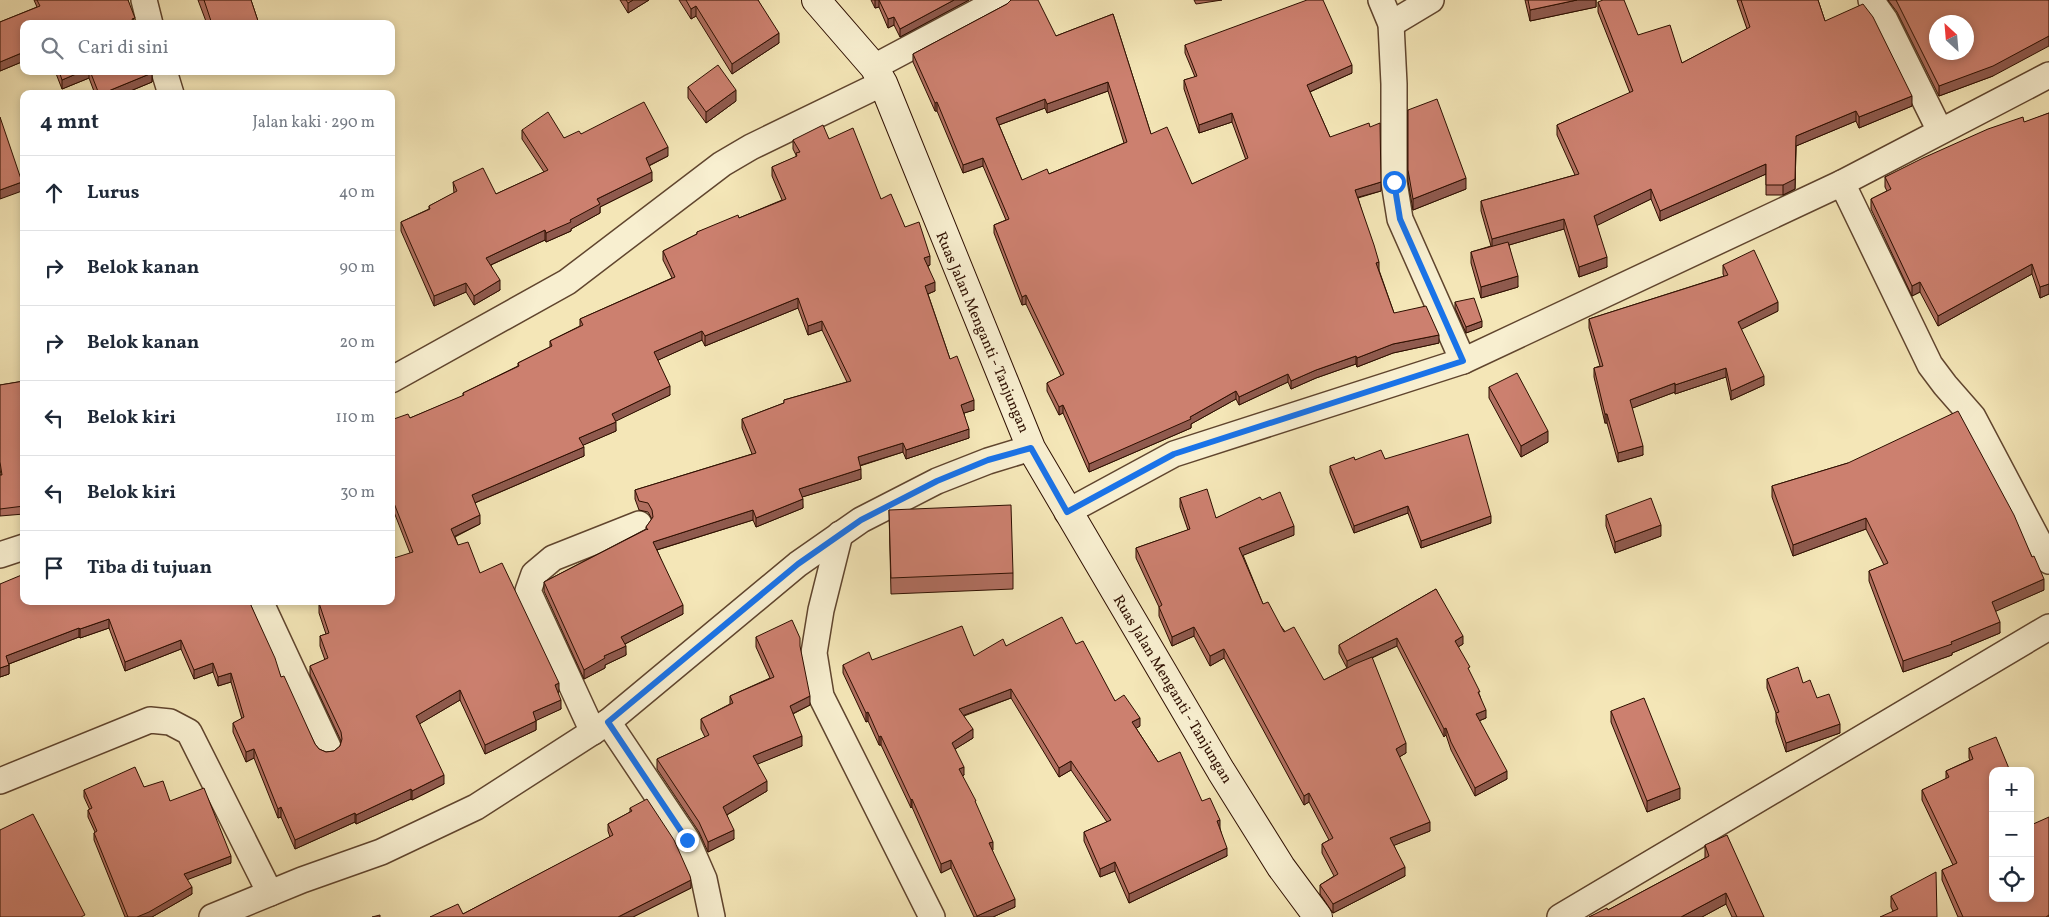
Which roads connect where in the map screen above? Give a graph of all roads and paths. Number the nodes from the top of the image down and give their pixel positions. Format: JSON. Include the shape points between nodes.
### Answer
{"nodes":[{"id":1,"x":144,"y":0,"type":"edge"},
{"id":2,"x":816,"y":0,"type":"edge"},
{"id":3,"x":1000,"y":0,"type":"edge"},
{"id":4,"x":1381,"y":0,"type":"edge"},
{"id":5,"x":1431,"y":0,"type":"edge"},
{"id":6,"x":1871,"y":0,"type":"edge"},
{"id":7,"x":149,"y":20,"type":"edge"},
{"id":8,"x":1391,"y":24,"type":"junction"},
{"id":9,"x":165,"y":75,"type":"edge"},
{"id":10,"x":878,"y":75,"type":"junction"},
{"id":11,"x":2049,"y":75,"type":"edge"},
{"id":12,"x":169,"y":90,"type":"edge"},
{"id":13,"x":1940,"y":132,"type":"junction"},
{"id":14,"x":1842,"y":183,"type":"junction"},
{"id":15,"x":1463,"y":361,"type":"junction"},
{"id":16,"x":395,"y":378,"type":"edge"},
{"id":17,"x":1031,"y":448,"type":"junction"},
{"id":18,"x":1067,"y":512,"type":"junction"},
{"id":19,"x":639,"y":524,"type":"dead end"},
{"id":20,"x":840,"y":534,"type":"junction"},
{"id":21,"x":20,"y":548,"type":"edge"},
{"id":22,"x":0,"y":555,"type":"edge"},
{"id":23,"x":2049,"y":561,"type":"edge"},
{"id":24,"x":267,"y":605,"type":"edge"},
{"id":25,"x":2049,"y":627,"type":"edge"},
{"id":26,"x":600,"y":727,"type":"junction"},
{"id":27,"x":328,"y":747,"type":"dead end"},
{"id":28,"x":0,"y":781,"type":"edge"},
{"id":29,"x":270,"y":893,"type":"junction"},
{"id":30,"x":212,"y":917,"type":"edge"},
{"id":31,"x":712,"y":917,"type":"edge"},
{"id":32,"x":932,"y":917,"type":"edge"},
{"id":33,"x":1318,"y":917,"type":"edge"},
{"id":34,"x":1560,"y":917,"type":"edge"}],
"edges":[{"from":1,"to":7,"type":"street"},
{"from":2,"to":10,"type":"main road","name":"Ruas Jalan Menganti - Tanjungan"},
{"from":3,"to":10,"type":"street"},
{"from":4,"to":8,"type":"street"},
{"from":5,"to":8,"type":"street"},
{"from":6,"to":13,"type":"street","via":[[1885,20]]},
{"from":8,"to":15,"type":"street","via":[[1394,182],[1400,219]]},
{"from":9,"to":12,"type":"street"},
{"from":10,"to":16,"type":"street","via":[[722,164],[567,282]]},
{"from":10,"to":17,"type":"main road","name":"Ruas Jalan Menganti - Tanjungan"},
{"from":11,"to":13,"type":"street"},
{"from":13,"to":14,"type":"street"},
{"from":14,"to":15,"type":"street"},
{"from":14,"to":23,"type":"street","via":[[1930,365],[1973,416]]},
{"from":15,"to":18,"type":"street","via":[[1174,454]]},
{"from":17,"to":18,"type":"main road","name":"Ruas Jalan Menganti - Tanjungan"},
{"from":17,"to":20,"type":"street","via":[[988,460],[937,481]]},
{"from":18,"to":33,"type":"main road","name":"Ruas Jalan Menganti - Tanjungan","via":[[1221,771],[1281,866]]},
{"from":19,"to":26,"type":"street","via":[[553,558],[534,574],[528,591]]},
{"from":20,"to":26,"type":"street","via":[[798,564]]},
{"from":20,"to":32,"type":"street","via":[[820,610],[814,653],[821,696]]},
{"from":21,"to":22,"type":"street"},
{"from":24,"to":27,"type":"street"},
{"from":25,"to":34,"type":"street"},
{"from":26,"to":29,"type":"street","via":[[476,808],[381,852]]},
{"from":26,"to":31,"type":"street","via":[[687,840],[704,879]]},
{"from":28,"to":29,"type":"street","via":[[150,720],[170,722],[189,732]]},
{"from":29,"to":30,"type":"street"}]}
